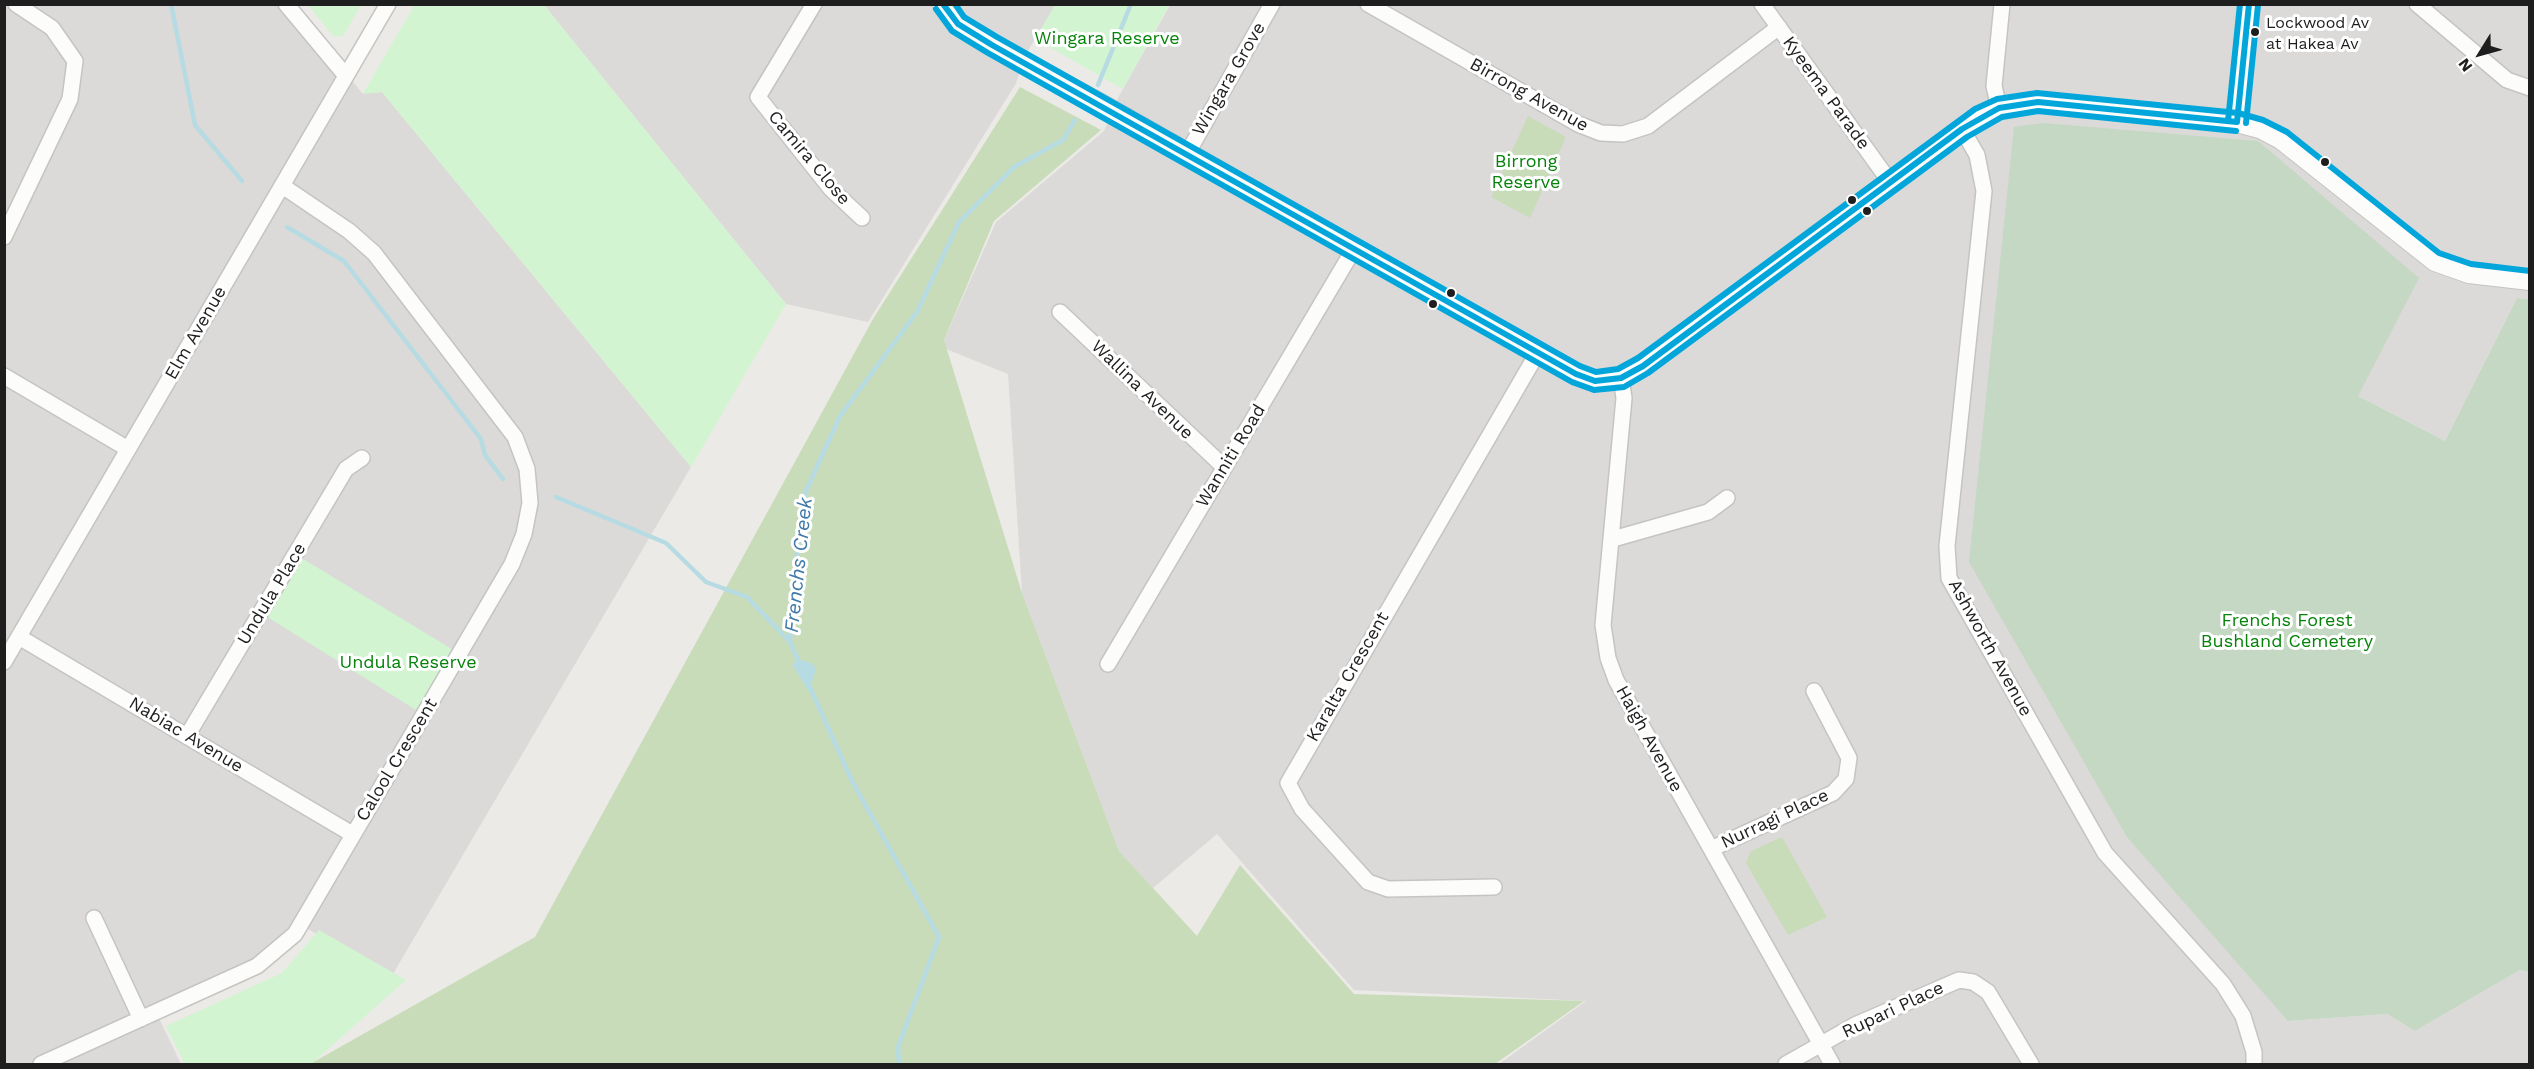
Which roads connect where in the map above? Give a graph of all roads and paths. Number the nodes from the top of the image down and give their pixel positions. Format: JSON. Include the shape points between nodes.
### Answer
{"nodes":[{"id":1,"x":16,"y":4,"type":"edge"},
{"id":2,"x":286,"y":4,"type":"edge"},
{"id":3,"x":388,"y":4,"type":"edge"},
{"id":4,"x":814,"y":4,"type":"edge"},
{"id":5,"x":943,"y":4,"type":"edge"},
{"id":6,"x":1272,"y":4,"type":"edge"},
{"id":7,"x":1368,"y":4,"type":"edge"},
{"id":8,"x":1761,"y":4,"type":"edge"},
{"id":9,"x":2002,"y":4,"type":"edge"},
{"id":10,"x":2249,"y":4,"type":"edge"},
{"id":11,"x":2417,"y":4,"type":"edge"},
{"id":12,"x":1779,"y":27,"type":"junction"},
{"id":13,"x":346,"y":76,"type":"junction"},
{"id":14,"x":2529,"y":88,"type":"edge"},
{"id":15,"x":1998,"y":108,"type":"junction"},
{"id":16,"x":2236,"y":122,"type":"junction"},
{"id":17,"x":1962,"y":129,"type":"junction"},
{"id":18,"x":1187,"y":154,"type":"junction"},
{"id":19,"x":1890,"y":182,"type":"junction"},
{"id":20,"x":284,"y":187,"type":"junction"},
{"id":21,"x":862,"y":218,"type":"dead end"},
{"id":22,"x":4,"y":237,"type":"edge"},
{"id":23,"x":1355,"y":248,"type":"junction"},
{"id":24,"x":2529,"y":280,"type":"edge"},
{"id":25,"x":1060,"y":312,"type":"dead end"},
{"id":26,"x":1538,"y":352,"type":"junction"},
{"id":27,"x":4,"y":376,"type":"edge"},
{"id":28,"x":1621,"y":378,"type":"junction"},
{"id":29,"x":128,"y":448,"type":"junction"},
{"id":30,"x":362,"y":458,"type":"dead end"},
{"id":31,"x":1224,"y":468,"type":"junction"},
{"id":32,"x":1727,"y":498,"type":"dead end"},
{"id":33,"x":1613,"y":539,"type":"junction"},
{"id":34,"x":19,"y":637,"type":"junction"},
{"id":35,"x":4,"y":662,"type":"edge"},
{"id":36,"x":1108,"y":664,"type":"dead end"},
{"id":37,"x":1814,"y":691,"type":"dead end"},
{"id":38,"x":187,"y":736,"type":"junction"},
{"id":39,"x":352,"y":834,"type":"junction"},
{"id":40,"x":1711,"y":849,"type":"junction"},
{"id":41,"x":1494,"y":887,"type":"dead end"},
{"id":42,"x":94,"y":918,"type":"dead end"},
{"id":43,"x":141,"y":1019,"type":"junction"},
{"id":44,"x":1821,"y":1045,"type":"junction"},
{"id":45,"x":41,"y":1065,"type":"edge"},
{"id":46,"x":1786,"y":1065,"type":"edge"},
{"id":47,"x":1832,"y":1065,"type":"edge"},
{"id":48,"x":2031,"y":1065,"type":"edge"},
{"id":49,"x":2254,"y":1065,"type":"edge"}],
"edges":[{"from":1,"to":22,"type":"street","via":[[52,28],[75,61],[70,99]]},
{"from":2,"to":13,"type":"street"},
{"from":3,"to":13,"type":"street","name":"Elm Avenue"},
{"from":4,"to":21,"type":"street","name":"Camira Close","via":[[758,97],[831,189]]},
{"from":5,"to":18,"type":"street","via":[[958,24],[973,34]]},
{"from":6,"to":18,"type":"street","name":"Wingara Grove"},
{"from":7,"to":12,"type":"street","name":"Birrong Avenue","via":[[1578,124],[1601,133],[1623,134],[1648,126]]},
{"from":8,"to":12,"type":"street","name":"Kyeema Parade"},
{"from":9,"to":15,"type":"street","via":[[1994,86]]},
{"from":10,"to":16,"type":"street"},
{"from":11,"to":14,"type":"street","via":[[2507,80]]},
{"from":12,"to":19,"type":"street","name":"Kyeema Parade"},
{"from":13,"to":20,"type":"street","name":"Elm Avenue"},
{"from":15,"to":16,"type":"street","via":[[2038,102]]},
{"from":15,"to":17,"type":"street"},
{"from":16,"to":24,"type":"street","via":[[2281,139],[2434,261],[2469,273]]},
{"from":17,"to":19,"type":"street"},
{"from":17,"to":49,"type":"street","name":"Ashworth Avenue","via":[[1977,155],[1984,190],[1947,546],[1949,578],[2105,852],[2228,992],[2243,1016]]},
{"from":18,"to":23,"type":"street"},
{"from":19,"to":28,"type":"street","via":[[1643,366]]},
{"from":20,"to":29,"type":"street","name":"Elm Avenue"},
{"from":20,"to":39,"type":"street","name":"Calool Crescent","via":[[374,253],[515,437],[528,469],[530,503],[524,534],[512,564]]},
{"from":23,"to":26,"type":"street"},
{"from":23,"to":31,"type":"street","name":"Wanniti Road"},
{"from":25,"to":31,"type":"street","name":"Wallina Avenue"},
{"from":26,"to":28,"type":"street","via":[[1595,381]]},
{"from":26,"to":41,"type":"street","name":"Karalta Crescent","via":[[1288,783],[1302,809],[1368,882],[1388,889]]},
{"from":27,"to":29,"type":"street"},
{"from":28,"to":33,"type":"street","name":"Haigh Avenue","via":[[1624,398]]},
{"from":29,"to":34,"type":"street","name":"Elm Avenue"},
{"from":30,"to":38,"type":"street","name":"Undula Place","via":[[346,469]]},
{"from":31,"to":36,"type":"street","name":"Wanniti Road"},
{"from":32,"to":33,"type":"street","via":[[1708,512]]},
{"from":33,"to":40,"type":"street","name":"Haigh Avenue","via":[[1603,625],[1608,658],[1616,680]]},
{"from":34,"to":35,"type":"street","name":"Elm Avenue"},
{"from":34,"to":38,"type":"street","name":"Nabiac Avenue"},
{"from":37,"to":40,"type":"street","name":"Nurragi Place","via":[[1849,758],[1846,779],[1833,793]]},
{"from":38,"to":39,"type":"street","name":"Nabiac Avenue"},
{"from":39,"to":43,"type":"street","name":"Calool Crescent","via":[[295,934],[257,966]]},
{"from":40,"to":44,"type":"street","name":"Haigh Avenue"},
{"from":42,"to":43,"type":"street"},
{"from":43,"to":45,"type":"street","name":"Calool Crescent"},
{"from":44,"to":46,"type":"street","name":"Rupari Place"},
{"from":44,"to":47,"type":"street","name":"Haigh Avenue"},
{"from":44,"to":48,"type":"street","name":"Rupari Place","via":[[1855,1025],[1959,980],[1973,982],[1989,992]]}]}
